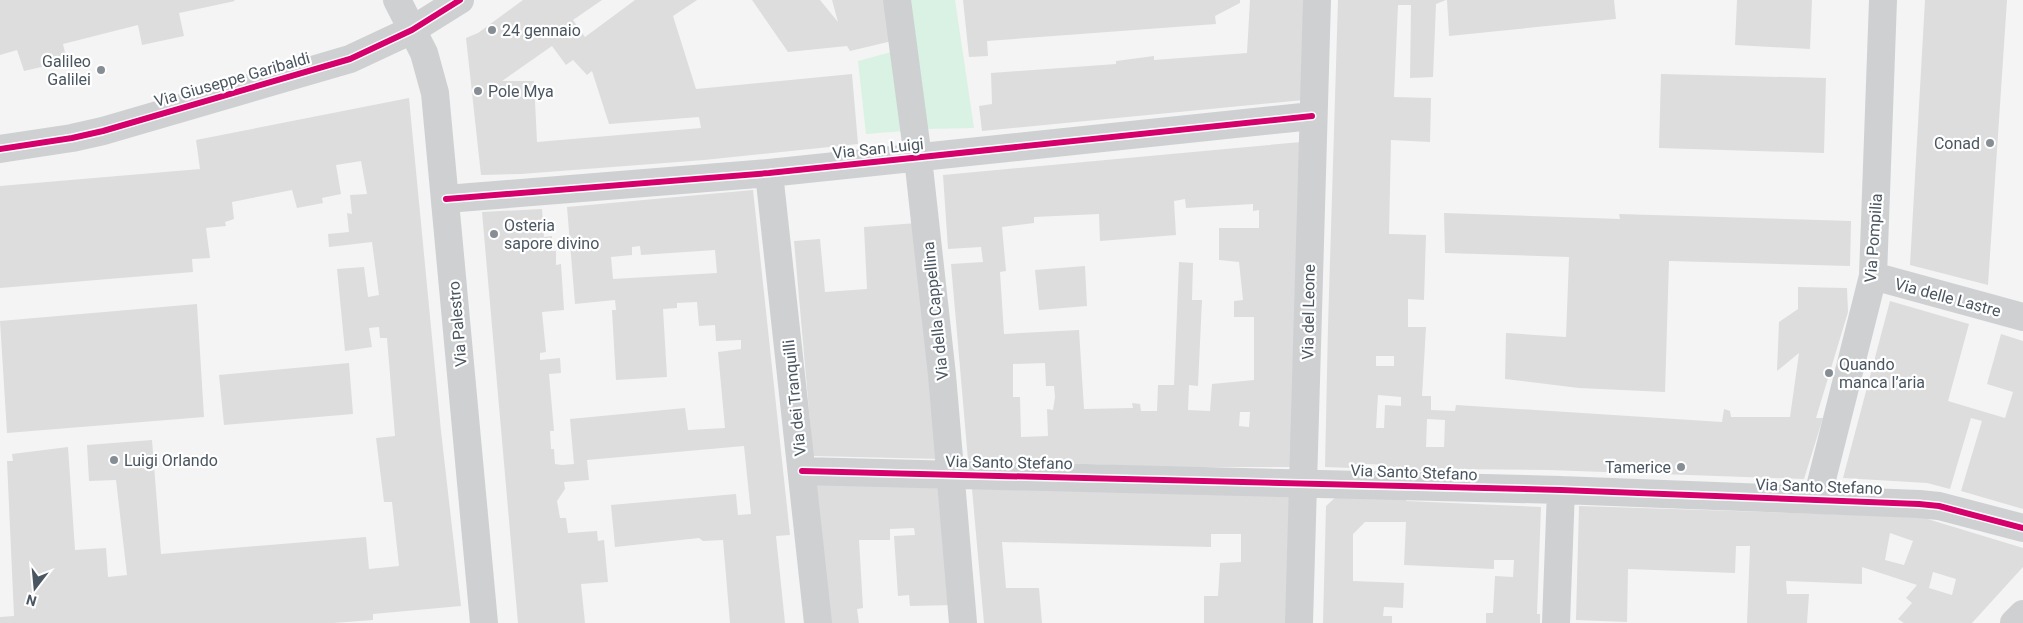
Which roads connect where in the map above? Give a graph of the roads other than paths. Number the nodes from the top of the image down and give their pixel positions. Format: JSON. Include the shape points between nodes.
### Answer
{"nodes":[{"id":1,"x":397,"y":0,"type":"edge"},
{"id":2,"x":460,"y":0,"type":"edge"},
{"id":3,"x":897,"y":0,"type":"edge"},
{"id":4,"x":1317,"y":0,"type":"edge"},
{"id":5,"x":1884,"y":0,"type":"edge"},
{"id":6,"x":412,"y":30,"type":"junction"},
{"id":7,"x":1312,"y":116,"type":"junction"},
{"id":8,"x":0,"y":149,"type":"edge"},
{"id":9,"x":918,"y":158,"type":"junction"},
{"id":10,"x":769,"y":173,"type":"junction"},
{"id":11,"x":446,"y":199,"type":"junction"},
{"id":12,"x":1873,"y":276,"type":"junction"},
{"id":13,"x":2023,"y":317,"type":"edge"},
{"id":14,"x":802,"y":470,"type":"junction"},
{"id":15,"x":950,"y":475,"type":"junction"},
{"id":16,"x":1304,"y":483,"type":"junction"},
{"id":17,"x":1561,"y":490,"type":"junction"},
{"id":18,"x":1817,"y":499,"type":"junction"},
{"id":19,"x":2023,"y":528,"type":"edge"},
{"id":20,"x":2023,"y":614,"type":"edge"},
{"id":21,"x":484,"y":623,"type":"edge"},
{"id":22,"x":818,"y":623,"type":"edge"},
{"id":23,"x":963,"y":623,"type":"edge"},
{"id":24,"x":1298,"y":623,"type":"edge"},
{"id":25,"x":1556,"y":623,"type":"edge"},
{"id":26,"x":2014,"y":623,"type":"edge"}],
"edges":[{"from":1,"to":6,"type":"street","name":"Via Palestro"},
{"from":2,"to":6,"type":"street","name":"Via Giuseppe Garibaldi"},
{"from":3,"to":9,"type":"street","name":"Via della Cappellina"},
{"from":4,"to":7,"type":"street","name":"Via del Leone"},
{"from":5,"to":12,"type":"street","name":"Via Pompilia"},
{"from":6,"to":8,"type":"street","name":"Via Giuseppe Garibaldi","via":[[350,59],[103,131]]},
{"from":6,"to":11,"type":"street","name":"Via Palestro","via":[[430,69],[435,93]]},
{"from":7,"to":9,"type":"street","name":"Via San Luigi"},
{"from":7,"to":16,"type":"street","name":"Via del Leone"},
{"from":9,"to":10,"type":"street","name":"Via San Luigi"},
{"from":9,"to":15,"type":"street","name":"Via della Cappellina"},
{"from":10,"to":11,"type":"street","name":"Via San Luigi"},
{"from":10,"to":14,"type":"street","name":"Via dei Tranquilli"},
{"from":11,"to":21,"type":"street","name":"Via Palestro"},
{"from":12,"to":13,"type":"street","name":"Via delle Lastre"},
{"from":12,"to":18,"type":"street","name":"Via Pompilia"},
{"from":14,"to":15,"type":"street","name":"Via Santo Stefano"},
{"from":14,"to":22,"type":"street","name":"Via dei Tranquilli"},
{"from":15,"to":16,"type":"street","name":"Via Santo Stefano"},
{"from":15,"to":23,"type":"street","name":"Via della Cappellina"},
{"from":16,"to":17,"type":"street","name":"Via Santo Stefano"},
{"from":16,"to":24,"type":"street","name":"Via del Leone"},
{"from":17,"to":18,"type":"street","name":"Via Santo Stefano"},
{"from":17,"to":25,"type":"street"},
{"from":18,"to":19,"type":"street","name":"Via Santo Stefano","via":[[1939,506]]},
{"from":20,"to":26,"type":"street"}]}
